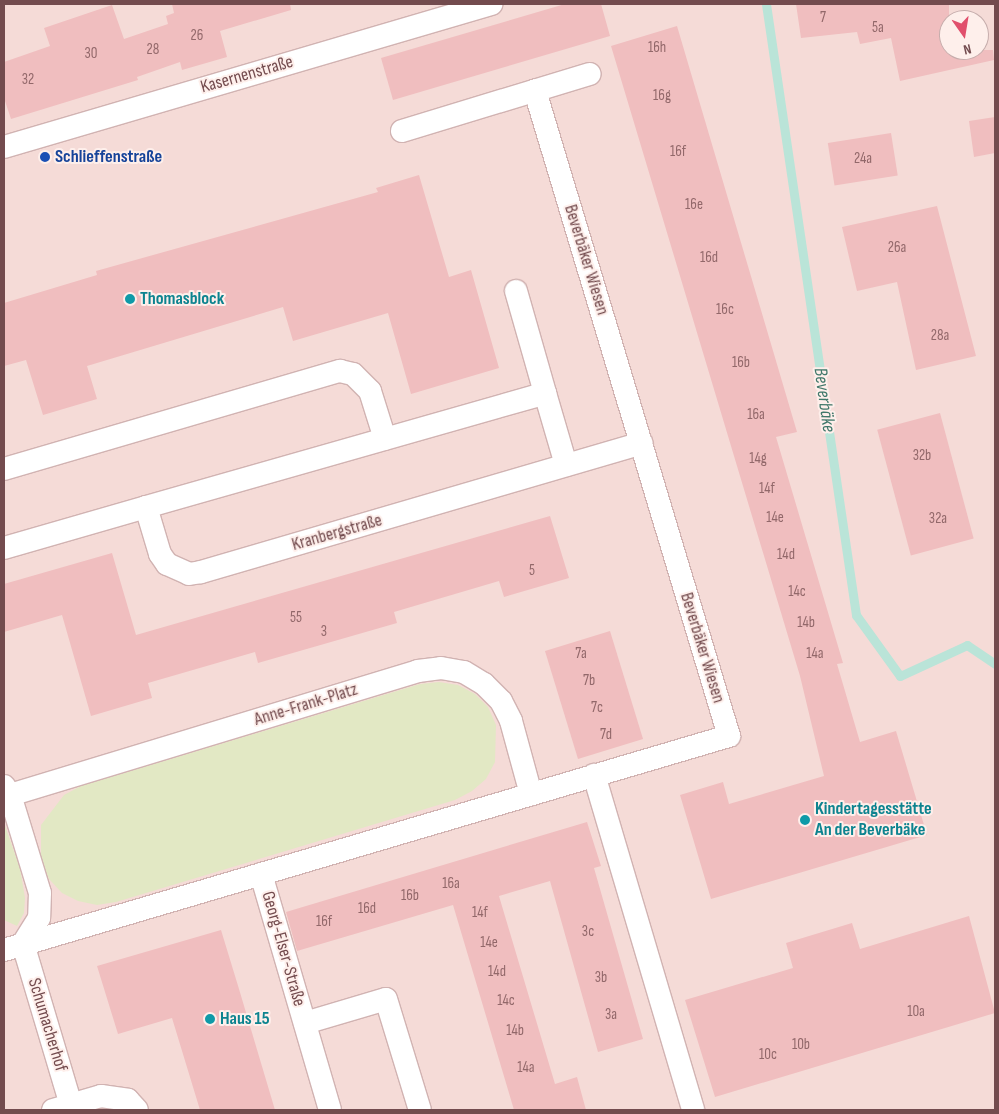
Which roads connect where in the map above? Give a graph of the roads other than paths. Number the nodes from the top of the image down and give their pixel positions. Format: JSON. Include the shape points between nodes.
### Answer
{"nodes":[{"id":1,"x":491,"y":4,"type":"edge"},
{"id":2,"x":590,"y":74,"type":"dead end"},
{"id":3,"x":535,"y":91,"type":"junction"},
{"id":4,"x":402,"y":130,"type":"dead end"},
{"id":5,"x":4,"y":147,"type":"edge"},
{"id":6,"x":516,"y":291,"type":"dead end"},
{"id":7,"x":545,"y":393,"type":"junction"},
{"id":8,"x":385,"y":439,"type":"junction"},
{"id":9,"x":641,"y":443,"type":"junction"},
{"id":10,"x":566,"y":465,"type":"junction"},
{"id":11,"x":4,"y":469,"type":"edge"},
{"id":12,"x":146,"y":507,"type":"junction"},
{"id":13,"x":4,"y":548,"type":"edge"},
{"id":14,"x":594,"y":775,"type":"junction"},
{"id":15,"x":7,"y":791,"type":"edge"},
{"id":16,"x":531,"y":794,"type":"junction"},
{"id":17,"x":260,"y":874,"type":"junction"},
{"id":18,"x":10,"y":943,"type":"edge"},
{"id":19,"x":305,"y":1023,"type":"junction"},
{"id":20,"x":62,"y":1108,"type":"edge"},
{"id":21,"x":138,"y":1110,"type":"edge"},
{"id":22,"x":330,"y":1110,"type":"edge"},
{"id":23,"x":420,"y":1110,"type":"edge"},
{"id":24,"x":694,"y":1110,"type":"edge"}],
"edges":[{"from":1,"to":5,"type":"street","name":"Kasernenstraße"},
{"from":2,"to":3,"type":"street"},
{"from":3,"to":4,"type":"street"},
{"from":3,"to":9,"type":"street","name":"Beverbäker Wiesen"},
{"from":6,"to":7,"type":"street"},
{"from":7,"to":8,"type":"street"},
{"from":7,"to":10,"type":"street"},
{"from":8,"to":11,"type":"street","via":[[370,390],[352,374],[340,371]]},
{"from":8,"to":12,"type":"street"},
{"from":9,"to":10,"type":"street","name":"Kranbergstraße"},
{"from":9,"to":14,"type":"street","name":"Beverbäker Wiesen","via":[[729,736]]},
{"from":10,"to":12,"type":"street","name":"Kranbergstraße","via":[[189,574],[167,564],[160,554]]},
{"from":12,"to":13,"type":"street"},
{"from":14,"to":16,"type":"street"},
{"from":14,"to":24,"type":"street"},
{"from":15,"to":16,"type":"street","name":"Anne-Frank-Platz","via":[[418,671],[441,668],[464,672],[501,700],[511,721]]},
{"from":15,"to":18,"type":"street","via":[[40,893],[39,918]]},
{"from":16,"to":17,"type":"street"},
{"from":17,"to":18,"type":"street"},
{"from":17,"to":19,"type":"street","name":"Georg-Elser-Straße"},
{"from":18,"to":20,"type":"street","name":"Schumacherhof"},
{"from":19,"to":22,"type":"street","name":"Georg-Elser-Straße"},
{"from":19,"to":23,"type":"street","name":"Georg-Elser-Straße","via":[[386,999]]},
{"from":20,"to":21,"type":"street","name":"Schumacherhof","via":[[101,1096],[128,1100]]}]}
